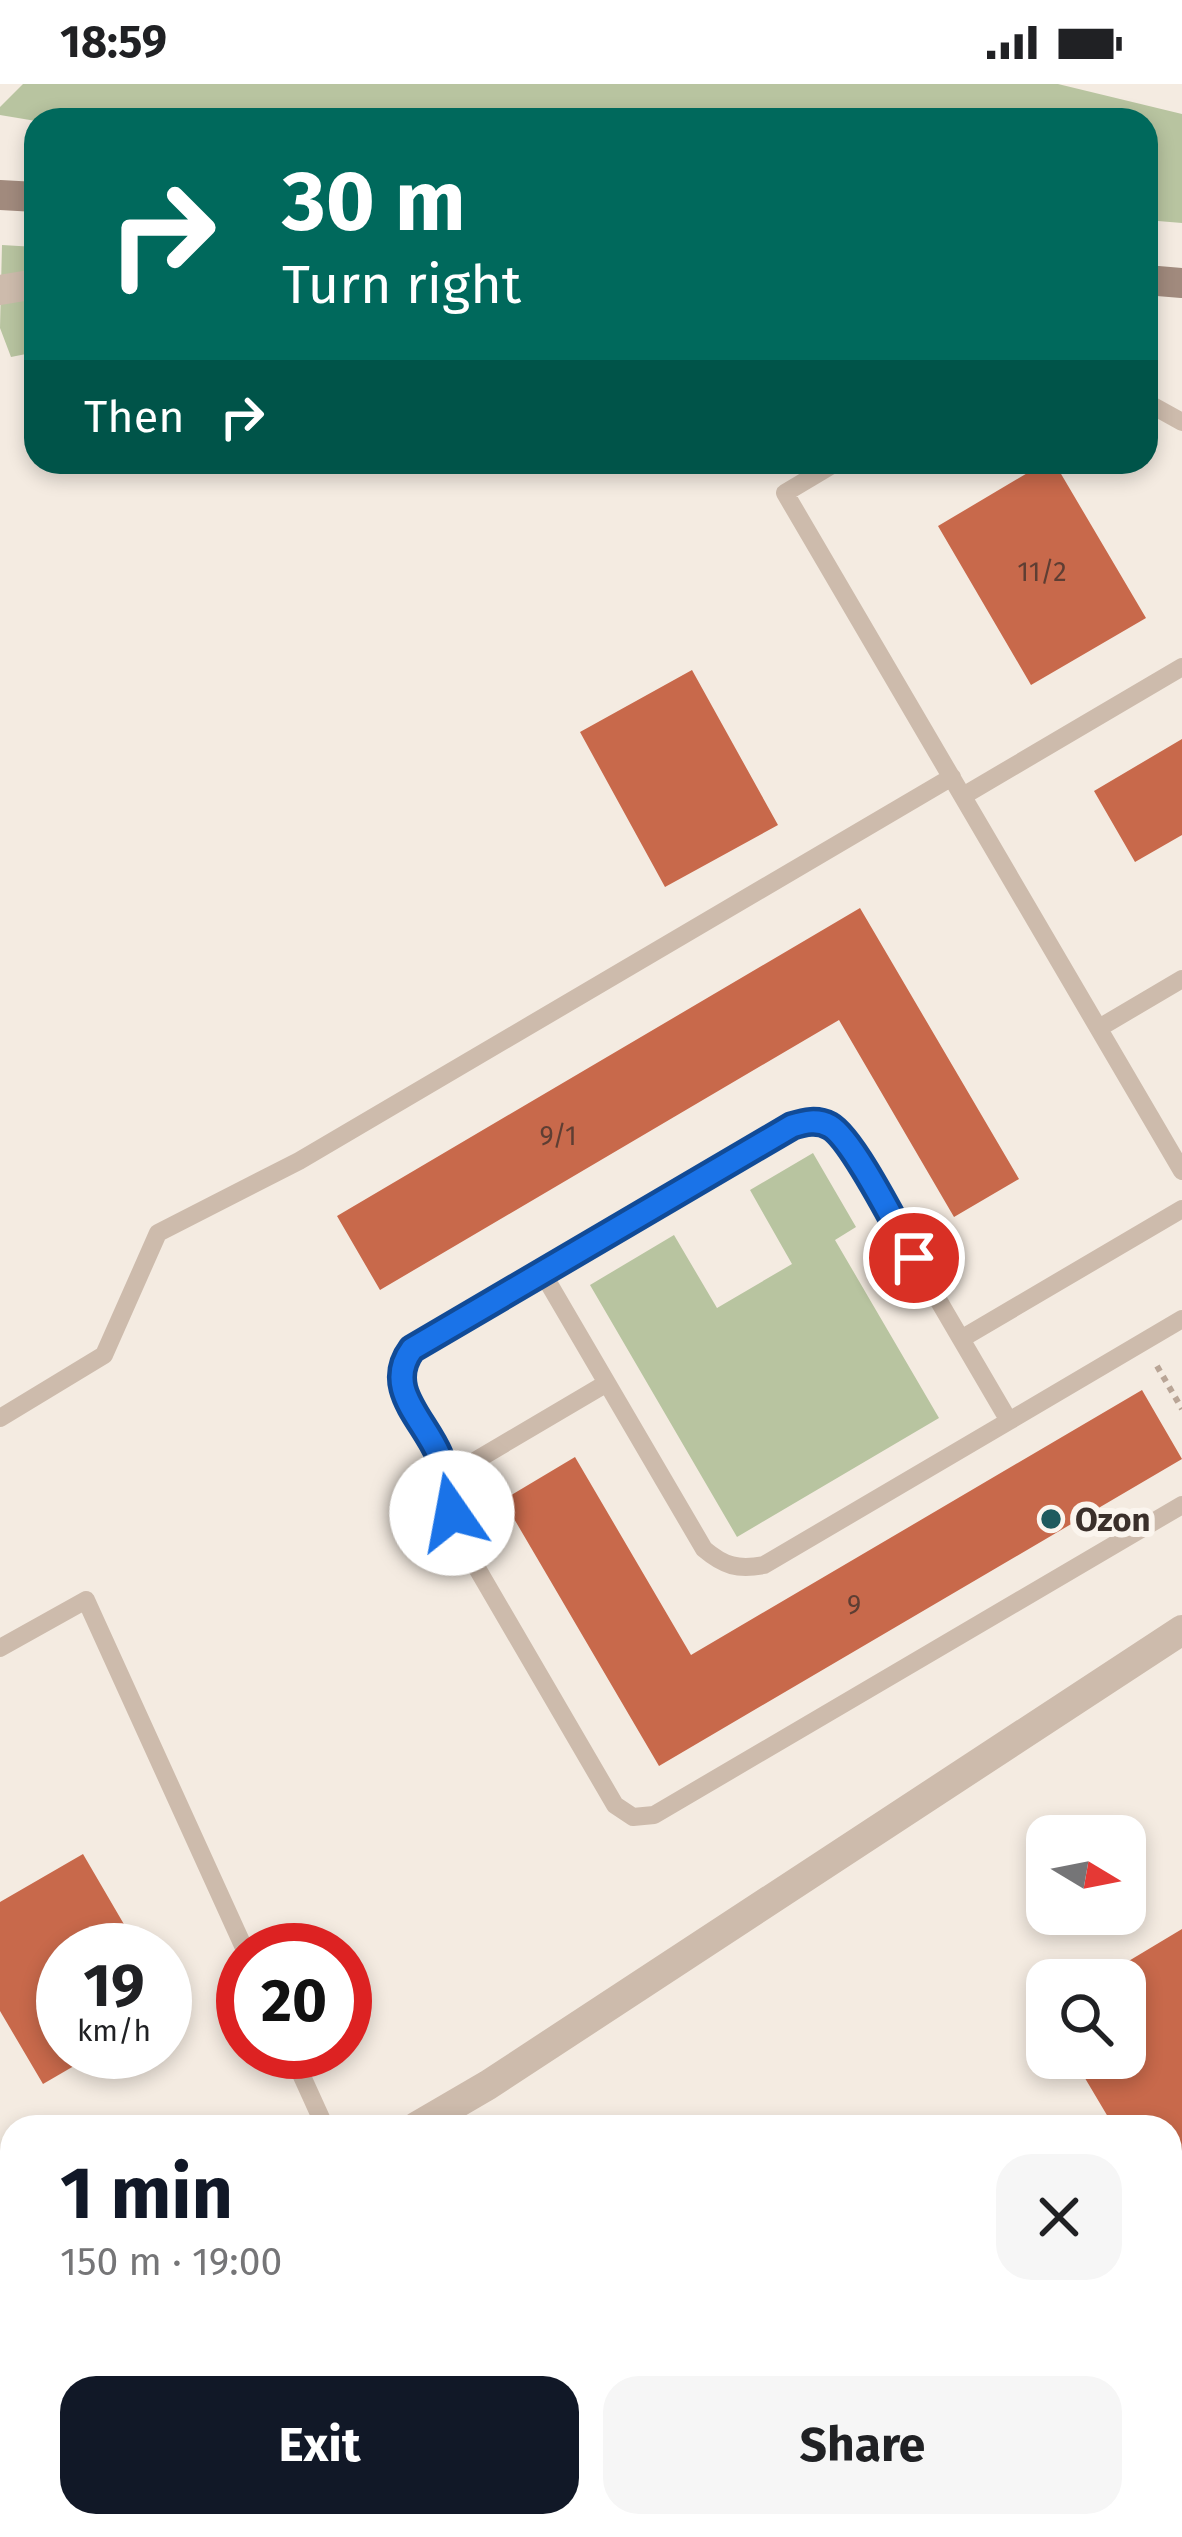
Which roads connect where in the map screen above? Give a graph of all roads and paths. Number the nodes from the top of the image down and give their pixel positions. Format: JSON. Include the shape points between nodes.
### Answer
{"nodes":[{"id":1,"x":817,"y":474,"type":"edge"},
{"id":2,"x":1182,"y":667,"type":"edge"},
{"id":3,"x":952,"y":777,"type":"junction"},
{"id":4,"x":963,"y":796,"type":"junction"},
{"id":5,"x":1182,"y":979,"type":"edge"},
{"id":6,"x":1099,"y":1028,"type":"junction"},
{"id":7,"x":1182,"y":1171,"type":"edge"},
{"id":8,"x":1182,"y":1209,"type":"edge"},
{"id":9,"x":542,"y":1272,"type":"junction"},
{"id":10,"x":1182,"y":1319,"type":"edge"},
{"id":11,"x":961,"y":1339,"type":"junction"},
{"id":12,"x":1143,"y":1342,"type":"junction"},
{"id":13,"x":607,"y":1383,"type":"junction"},
{"id":14,"x":1182,"y":1409,"type":"edge"},
{"id":15,"x":0,"y":1418,"type":"edge"},
{"id":16,"x":1009,"y":1421,"type":"junction"},
{"id":17,"x":446,"y":1478,"type":"junction"},
{"id":18,"x":1182,"y":1505,"type":"edge"},
{"id":19,"x":1182,"y":1630,"type":"edge"},
{"id":20,"x":0,"y":1648,"type":"edge"},
{"id":21,"x":233,"y":1923,"type":"edge"},
{"id":22,"x":304,"y":2079,"type":"edge"},
{"id":23,"x":320,"y":2115,"type":"edge"},
{"id":24,"x":437,"y":2115,"type":"edge"}],
"edges":[{"from":1,"to":3,"type":"lane","via":[[785,493]]},
{"from":2,"to":4,"type":"lane"},
{"from":3,"to":4,"type":"lane"},
{"from":3,"to":15,"type":"lane","via":[[299,1161],[158,1233],[104,1355]]},
{"from":4,"to":6,"type":"lane"},
{"from":5,"to":6,"type":"lane"},
{"from":6,"to":7,"type":"lane"},
{"from":8,"to":11,"type":"lane"},
{"from":9,"to":11,"type":"lane","via":[[792,1126],[822,1123],[843,1137]]},
{"from":9,"to":13,"type":"lane"},
{"from":9,"to":17,"type":"lane","via":[[412,1349],[401,1367],[402,1389]]},
{"from":10,"to":12,"type":"lane"},
{"from":11,"to":16,"type":"lane"},
{"from":12,"to":14,"type":"path"},
{"from":12,"to":16,"type":"lane"},
{"from":13,"to":16,"type":"lane","via":[[704,1549],[734,1567],[764,1565]]},
{"from":13,"to":17,"type":"lane"},
{"from":17,"to":18,"type":"lane","via":[[460,1539],[616,1804],[646,1818]]},
{"from":19,"to":24,"type":"street"},
{"from":20,"to":21,"type":"lane","via":[[86,1600]]},
{"from":22,"to":23,"type":"lane"}]}
